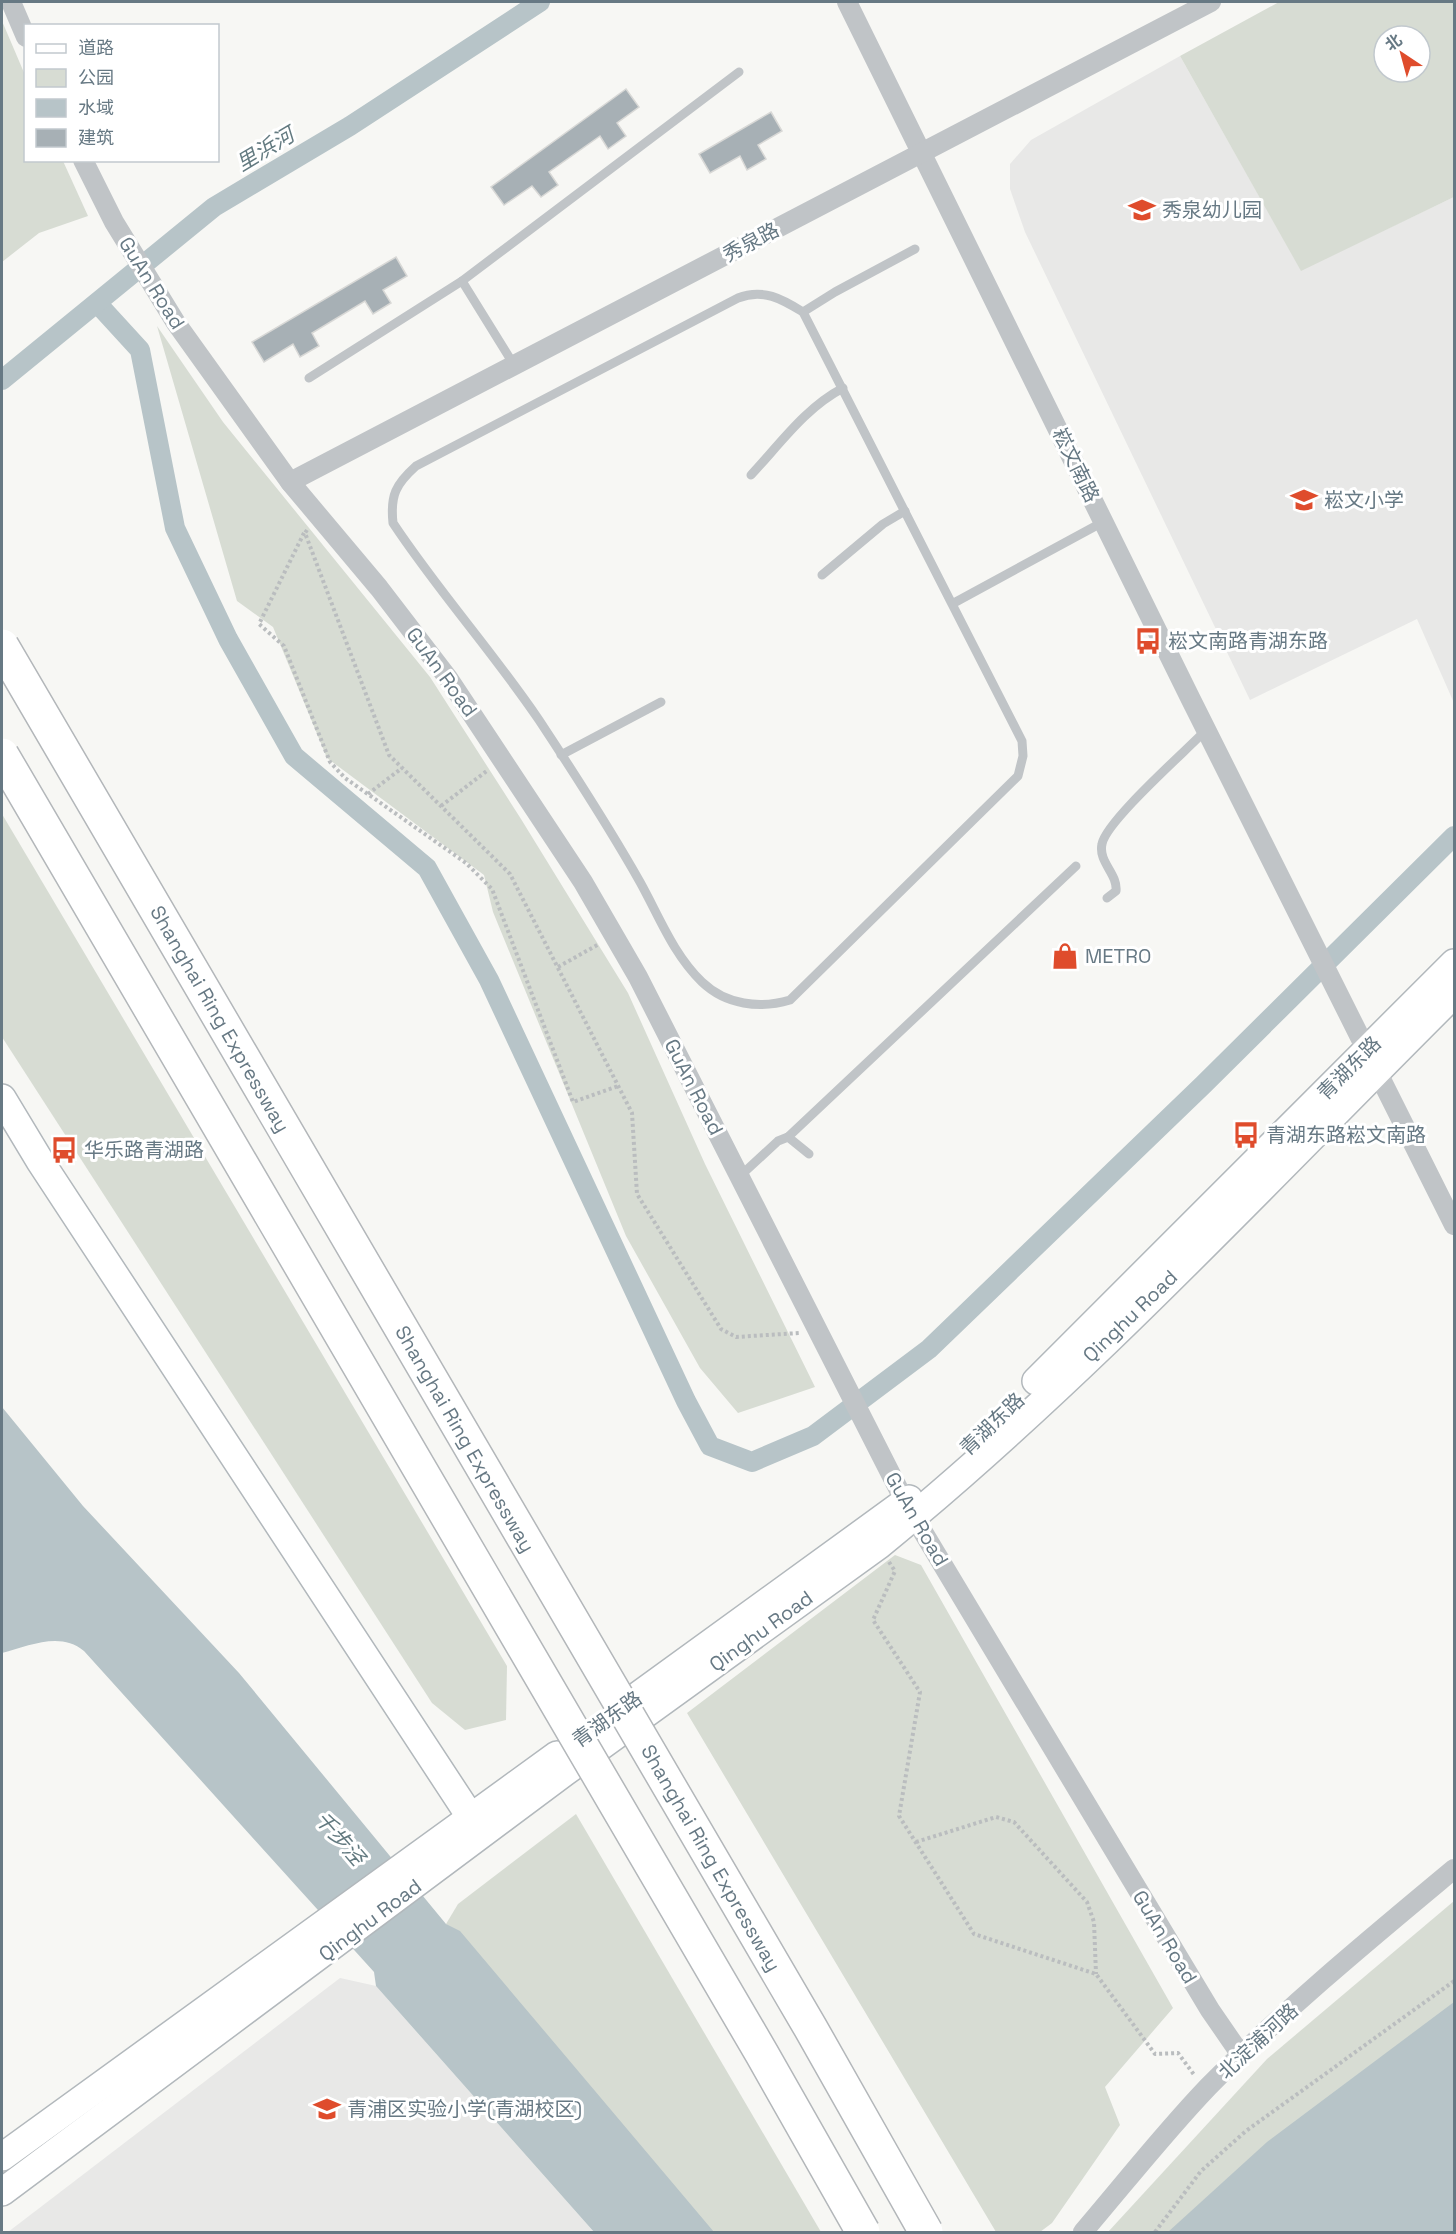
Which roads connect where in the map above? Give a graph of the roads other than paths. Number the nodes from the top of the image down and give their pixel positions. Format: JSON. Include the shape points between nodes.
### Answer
{"nodes":[{"id":1,"x":11,"y":2,"type":"edge"},
{"id":2,"x":847,"y":2,"type":"edge"},
{"id":3,"x":1211,"y":2,"type":"edge"},
{"id":4,"x":24,"y":32,"type":"edge"},
{"id":5,"x":739,"y":72,"type":"dead end"},
{"id":6,"x":920,"y":153,"type":"junction"},
{"id":7,"x":84,"y":162,"type":"edge"},
{"id":8,"x":915,"y":249,"type":"dead end"},
{"id":9,"x":462,"y":281,"type":"junction"},
{"id":10,"x":803,"y":312,"type":"junction"},
{"id":11,"x":514,"y":366,"type":"junction"},
{"id":12,"x":309,"y":378,"type":"dead end"},
{"id":13,"x":843,"y":388,"type":"junction"},
{"id":14,"x":751,"y":475,"type":"dead end"},
{"id":15,"x":290,"y":482,"type":"junction"},
{"id":16,"x":905,"y":511,"type":"junction"},
{"id":17,"x":1104,"y":521,"type":"junction"},
{"id":18,"x":822,"y":575,"type":"dead end"},
{"id":19,"x":952,"y":604,"type":"junction"},
{"id":20,"x":2,"y":646,"type":"edge"},
{"id":21,"x":661,"y":702,"type":"dead end"},
{"id":22,"x":1208,"y":729,"type":"junction"},
{"id":23,"x":2,"y":755,"type":"edge"},
{"id":24,"x":561,"y":755,"type":"junction"},
{"id":25,"x":1076,"y":866,"type":"dead end"},
{"id":26,"x":1107,"y":898,"type":"dead end"},
{"id":27,"x":1455,"y":963,"type":"edge"},
{"id":28,"x":1455,"y":994,"type":"edge"},
{"id":29,"x":1372,"y":1061,"type":"junction"},
{"id":30,"x":2,"y":1098,"type":"edge"},
{"id":31,"x":789,"y":1137,"type":"junction"},
{"id":32,"x":808,"y":1154,"type":"dead end"},
{"id":33,"x":739,"y":1177,"type":"junction"},
{"id":34,"x":1455,"y":1225,"type":"edge"},
{"id":35,"x":909,"y":1510,"type":"junction"},
{"id":36,"x":477,"y":1826,"type":"junction"},
{"id":37,"x":1455,"y":1869,"type":"edge"},
{"id":38,"x":332,"y":1934,"type":"junction"},
{"id":39,"x":1241,"y":2055,"type":"junction"},
{"id":40,"x":2,"y":2157,"type":"edge"},
{"id":41,"x":2,"y":2192,"type":"edge"},
{"id":42,"x":863,"y":2232,"type":"edge"},
{"id":43,"x":926,"y":2232,"type":"edge"},
{"id":44,"x":1083,"y":2232,"type":"edge"}],
"edges":[{"from":1,"to":4,"type":"street"},
{"from":2,"to":6,"type":"street","name":"崧文南路"},
{"from":3,"to":6,"type":"street","name":"秀泉路"},
{"from":5,"to":9,"type":"lane"},
{"from":6,"to":11,"type":"street","name":"秀泉路"},
{"from":6,"to":17,"type":"street","name":"崧文南路"},
{"from":7,"to":15,"type":"street","name":"GuAn Road","via":[[114,222],[176,323]]},
{"from":8,"to":10,"type":"lane"},
{"from":9,"to":11,"type":"lane"},
{"from":9,"to":12,"type":"lane"},
{"from":10,"to":13,"type":"lane"},
{"from":10,"to":24,"type":"lane","via":[[769,294],[751,293],[738,298],[416,466],[400,480],[391,503],[393,523]]},
{"from":11,"to":15,"type":"street","name":"秀泉路"},
{"from":13,"to":14,"type":"lane","via":[[809,411]]},
{"from":13,"to":16,"type":"lane"},
{"from":15,"to":33,"type":"street","name":"GuAn Road","via":[[379,588],[448,678],[503,759],[638,977]]},
{"from":16,"to":18,"type":"lane","via":[[883,524]]},
{"from":16,"to":19,"type":"lane"},
{"from":17,"to":19,"type":"lane"},
{"from":17,"to":22,"type":"street","name":"崧文南路"},
{"from":19,"to":24,"type":"lane","via":[[1022,741],[1018,776],[790,1000],[771,1006],[748,1006],[703,984],[666,934],[635,874]]},
{"from":20,"to":43,"type":"highway","name":"Shanghai Ring Expressway","bridge":true},
{"from":21,"to":24,"type":"lane"},
{"from":22,"to":26,"type":"lane","via":[[1118,818],[1104,837],[1103,859],[1116,885],[1116,891]]},
{"from":22,"to":29,"type":"street","name":"崧文南路","via":[[1303,929]]},
{"from":23,"to":42,"type":"highway","bridge":true},
{"from":25,"to":31,"type":"lane"},
{"from":27,"to":29,"type":"main road","name":"青湖东路"},
{"from":28,"to":29,"type":"main road"},
{"from":29,"to":34,"type":"street","name":"崧文南路"},
{"from":29,"to":35,"type":"main road","name":"青湖东路"},
{"from":30,"to":36,"type":"main road"},
{"from":31,"to":32,"type":"lane"},
{"from":31,"to":33,"type":"lane","via":[[778,1141]]},
{"from":33,"to":35,"type":"street","name":"GuAn Road"},
{"from":35,"to":36,"type":"main road","name":"青湖东路"},
{"from":35,"to":36,"type":"main road","name":"Qinghu Road","via":[[879,1545]]},
{"from":35,"to":39,"type":"street","name":"GuAn Road","via":[[1203,2000]]},
{"from":36,"to":38,"type":"main road","name":"Qinghu Road","via":[[409,1890]]},
{"from":36,"to":38,"type":"main road","via":[[418,1856]]},
{"from":37,"to":39,"type":"street","name":"北淀浦河路","via":[[1357,1950]]},
{"from":38,"to":40,"type":"main road","name":"Qinghu Road"},
{"from":38,"to":41,"type":"main road","name":"Qinghu Road"},
{"from":39,"to":44,"type":"street","name":"北淀浦河路"}]}
